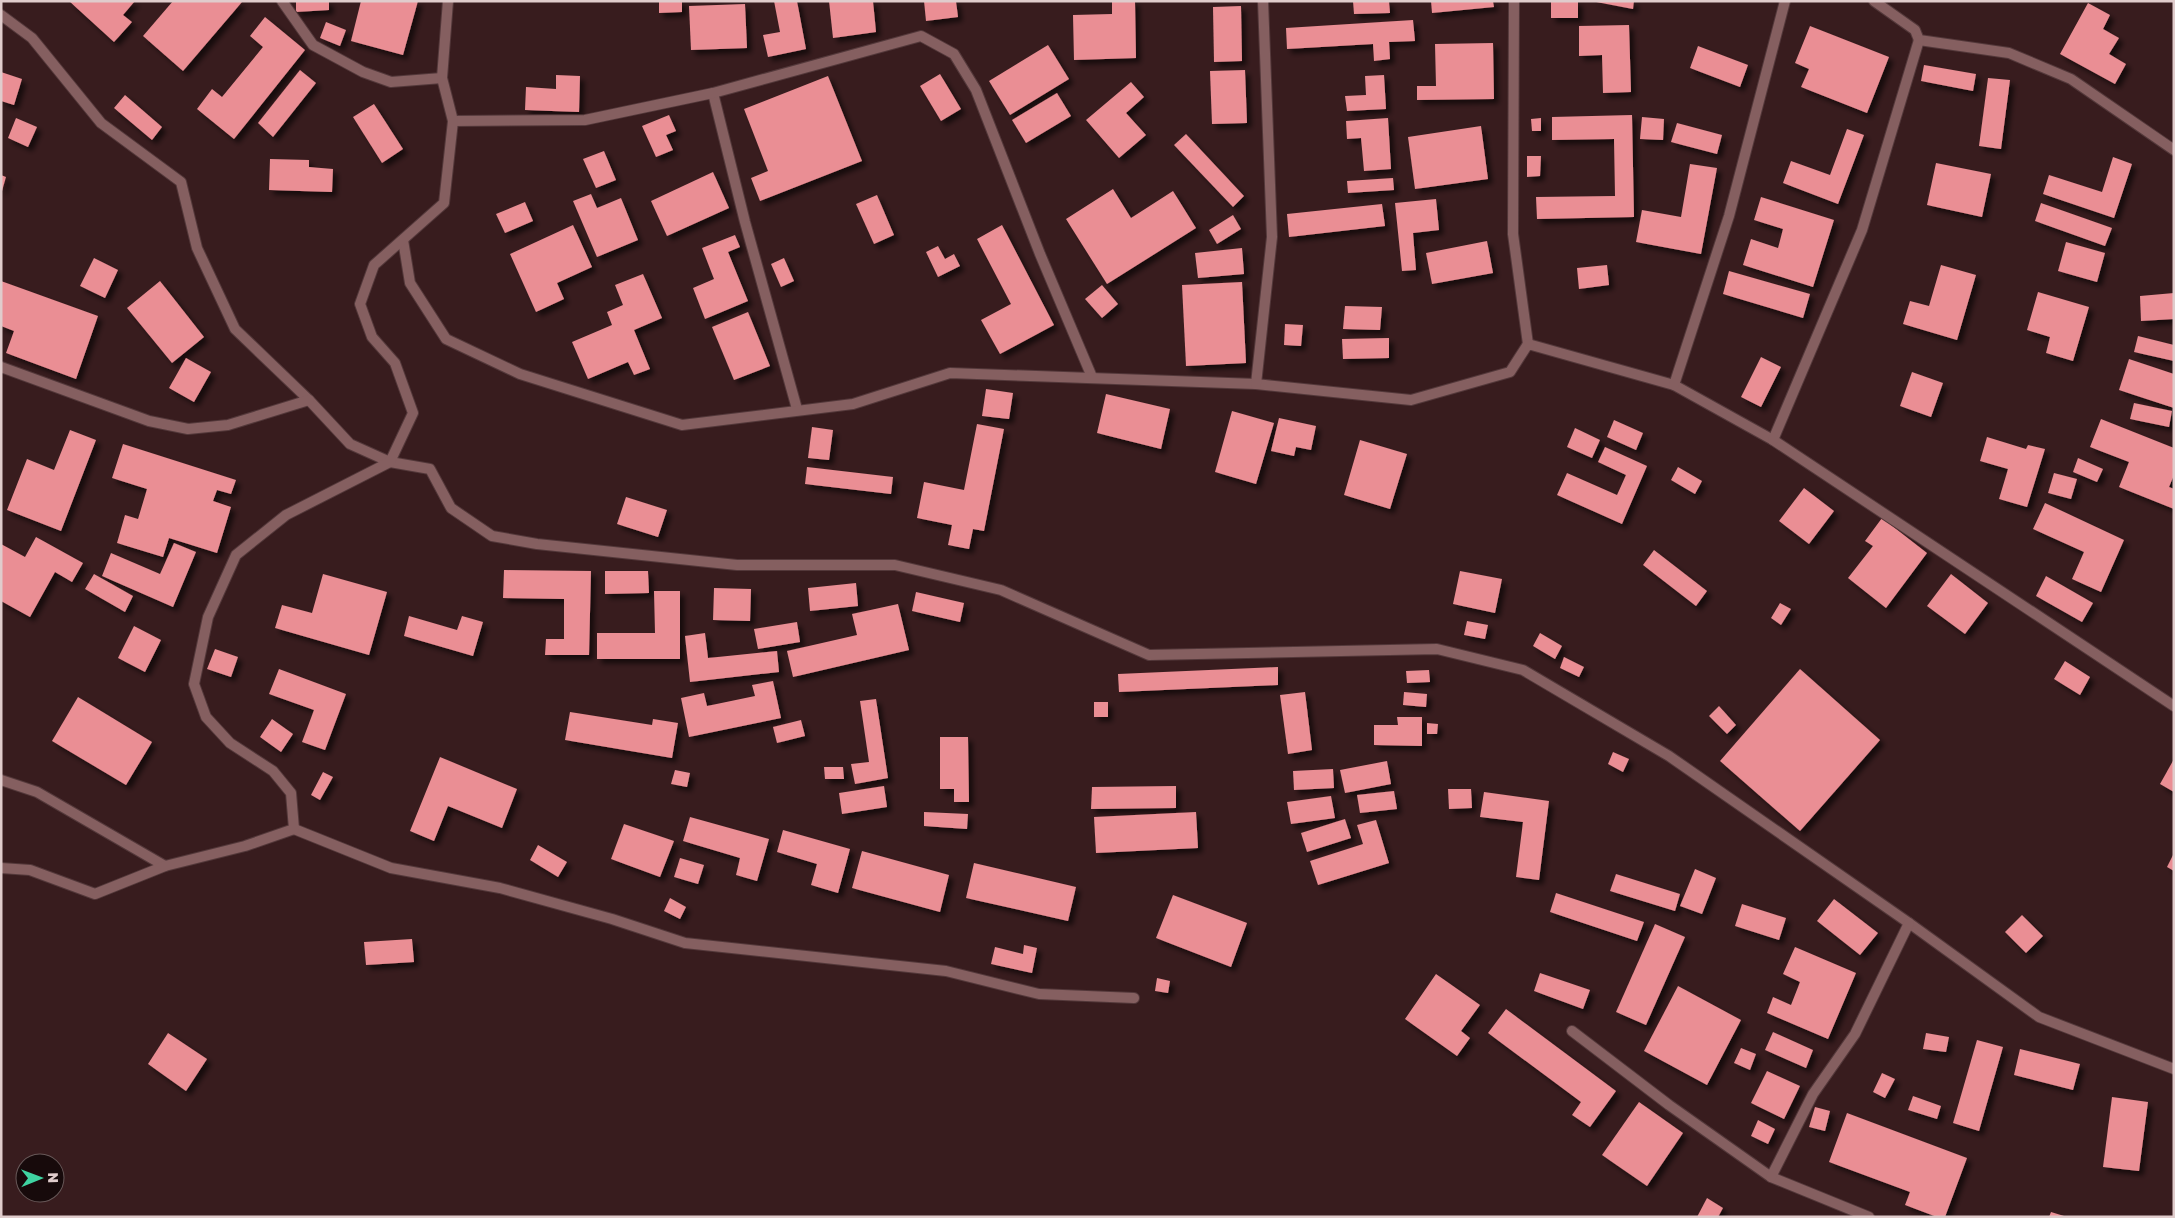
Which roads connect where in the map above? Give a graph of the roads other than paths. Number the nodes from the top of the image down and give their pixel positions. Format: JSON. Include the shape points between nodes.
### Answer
{"nodes":[{"id":1,"x":282,"y":1,"type":"edge"},
{"id":2,"x":448,"y":1,"type":"edge"},
{"id":3,"x":1263,"y":1,"type":"edge"},
{"id":4,"x":1514,"y":1,"type":"edge"},
{"id":5,"x":1785,"y":1,"type":"edge"},
{"id":6,"x":1874,"y":1,"type":"edge"},
{"id":7,"x":1,"y":15,"type":"edge"},
{"id":8,"x":1919,"y":40,"type":"junction"},
{"id":9,"x":442,"y":78,"type":"junction"},
{"id":10,"x":713,"y":93,"type":"junction"},
{"id":11,"x":453,"y":121,"type":"junction"},
{"id":12,"x":2174,"y":150,"type":"edge"},
{"id":13,"x":403,"y":240,"type":"junction"},
{"id":14,"x":1528,"y":344,"type":"junction"},
{"id":15,"x":1,"y":367,"type":"edge"},
{"id":16,"x":1092,"y":377,"type":"junction"},
{"id":17,"x":1256,"y":384,"type":"junction"},
{"id":18,"x":1674,"y":385,"type":"junction"},
{"id":19,"x":309,"y":400,"type":"junction"},
{"id":20,"x":797,"y":409,"type":"junction"},
{"id":21,"x":1773,"y":440,"type":"junction"},
{"id":22,"x":390,"y":462,"type":"junction"},
{"id":23,"x":2174,"y":706,"type":"edge"},
{"id":24,"x":1,"y":780,"type":"edge"},
{"id":25,"x":294,"y":829,"type":"junction"},
{"id":26,"x":166,"y":866,"type":"junction"},
{"id":27,"x":1,"y":868,"type":"edge"},
{"id":28,"x":1909,"y":923,"type":"junction"},
{"id":29,"x":1134,"y":998,"type":"dead end"},
{"id":30,"x":1572,"y":1031,"type":"dead end"},
{"id":31,"x":2174,"y":1069,"type":"edge"},
{"id":32,"x":1771,"y":1177,"type":"junction"},
{"id":33,"x":1868,"y":1217,"type":"edge"}],
"edges":[{"from":1,"to":9,"type":"street","via":[[313,45],[364,72],[391,82]]},
{"from":2,"to":9,"type":"street"},
{"from":3,"to":17,"type":"street","via":[[1272,237]]},
{"from":4,"to":14,"type":"street","via":[[1513,234]]},
{"from":5,"to":18,"type":"street","via":[[1729,216]]},
{"from":6,"to":8,"type":"street","via":[[1915,30]]},
{"from":7,"to":19,"type":"street","via":[[32,38],[101,123],[182,182],[197,248],[235,329]]},
{"from":8,"to":12,"type":"street","via":[[2008,53],[2071,79]]},
{"from":8,"to":21,"type":"street","via":[[1862,230]]},
{"from":9,"to":11,"type":"street"},
{"from":10,"to":11,"type":"street","via":[[585,120]]},
{"from":10,"to":16,"type":"street","via":[[921,36],[954,54],[976,90]]},
{"from":10,"to":20,"type":"street"},
{"from":11,"to":13,"type":"street","via":[[444,203]]},
{"from":13,"to":20,"type":"street","via":[[410,283],[446,339],[520,374],[682,425]]},
{"from":13,"to":22,"type":"street","via":[[374,265],[360,304],[372,338],[395,363],[412,413]]},
{"from":14,"to":17,"type":"street","via":[[1510,372],[1411,400]]},
{"from":14,"to":18,"type":"street"},
{"from":15,"to":19,"type":"street","via":[[149,421],[188,429],[228,425]]},
{"from":16,"to":17,"type":"street"},
{"from":16,"to":20,"type":"street","via":[[950,373],[853,404]]},
{"from":18,"to":21,"type":"street"},
{"from":19,"to":22,"type":"street","via":[[350,444]]},
{"from":21,"to":23,"type":"street"},
{"from":22,"to":25,"type":"street","via":[[286,515],[236,555],[208,617],[194,684],[206,717],[230,743],[273,771],[291,793]]},
{"from":22,"to":28,"type":"street","via":[[430,469],[451,508],[492,536],[537,544],[738,565],[895,565],[1001,590],[1149,655],[1437,649],[1523,670],[1669,756]]},
{"from":24,"to":26,"type":"street","via":[[37,792]]},
{"from":25,"to":26,"type":"street","via":[[245,846]]},
{"from":25,"to":29,"type":"street","via":[[391,868],[500,888],[684,943],[946,971],[1039,994]]},
{"from":26,"to":27,"type":"street","via":[[95,894],[30,870]]},
{"from":28,"to":31,"type":"street","via":[[2039,1018]]},
{"from":28,"to":32,"type":"street","via":[[1855,1034],[1813,1094]]},
{"from":30,"to":32,"type":"street"},
{"from":32,"to":33,"type":"street"}]}
